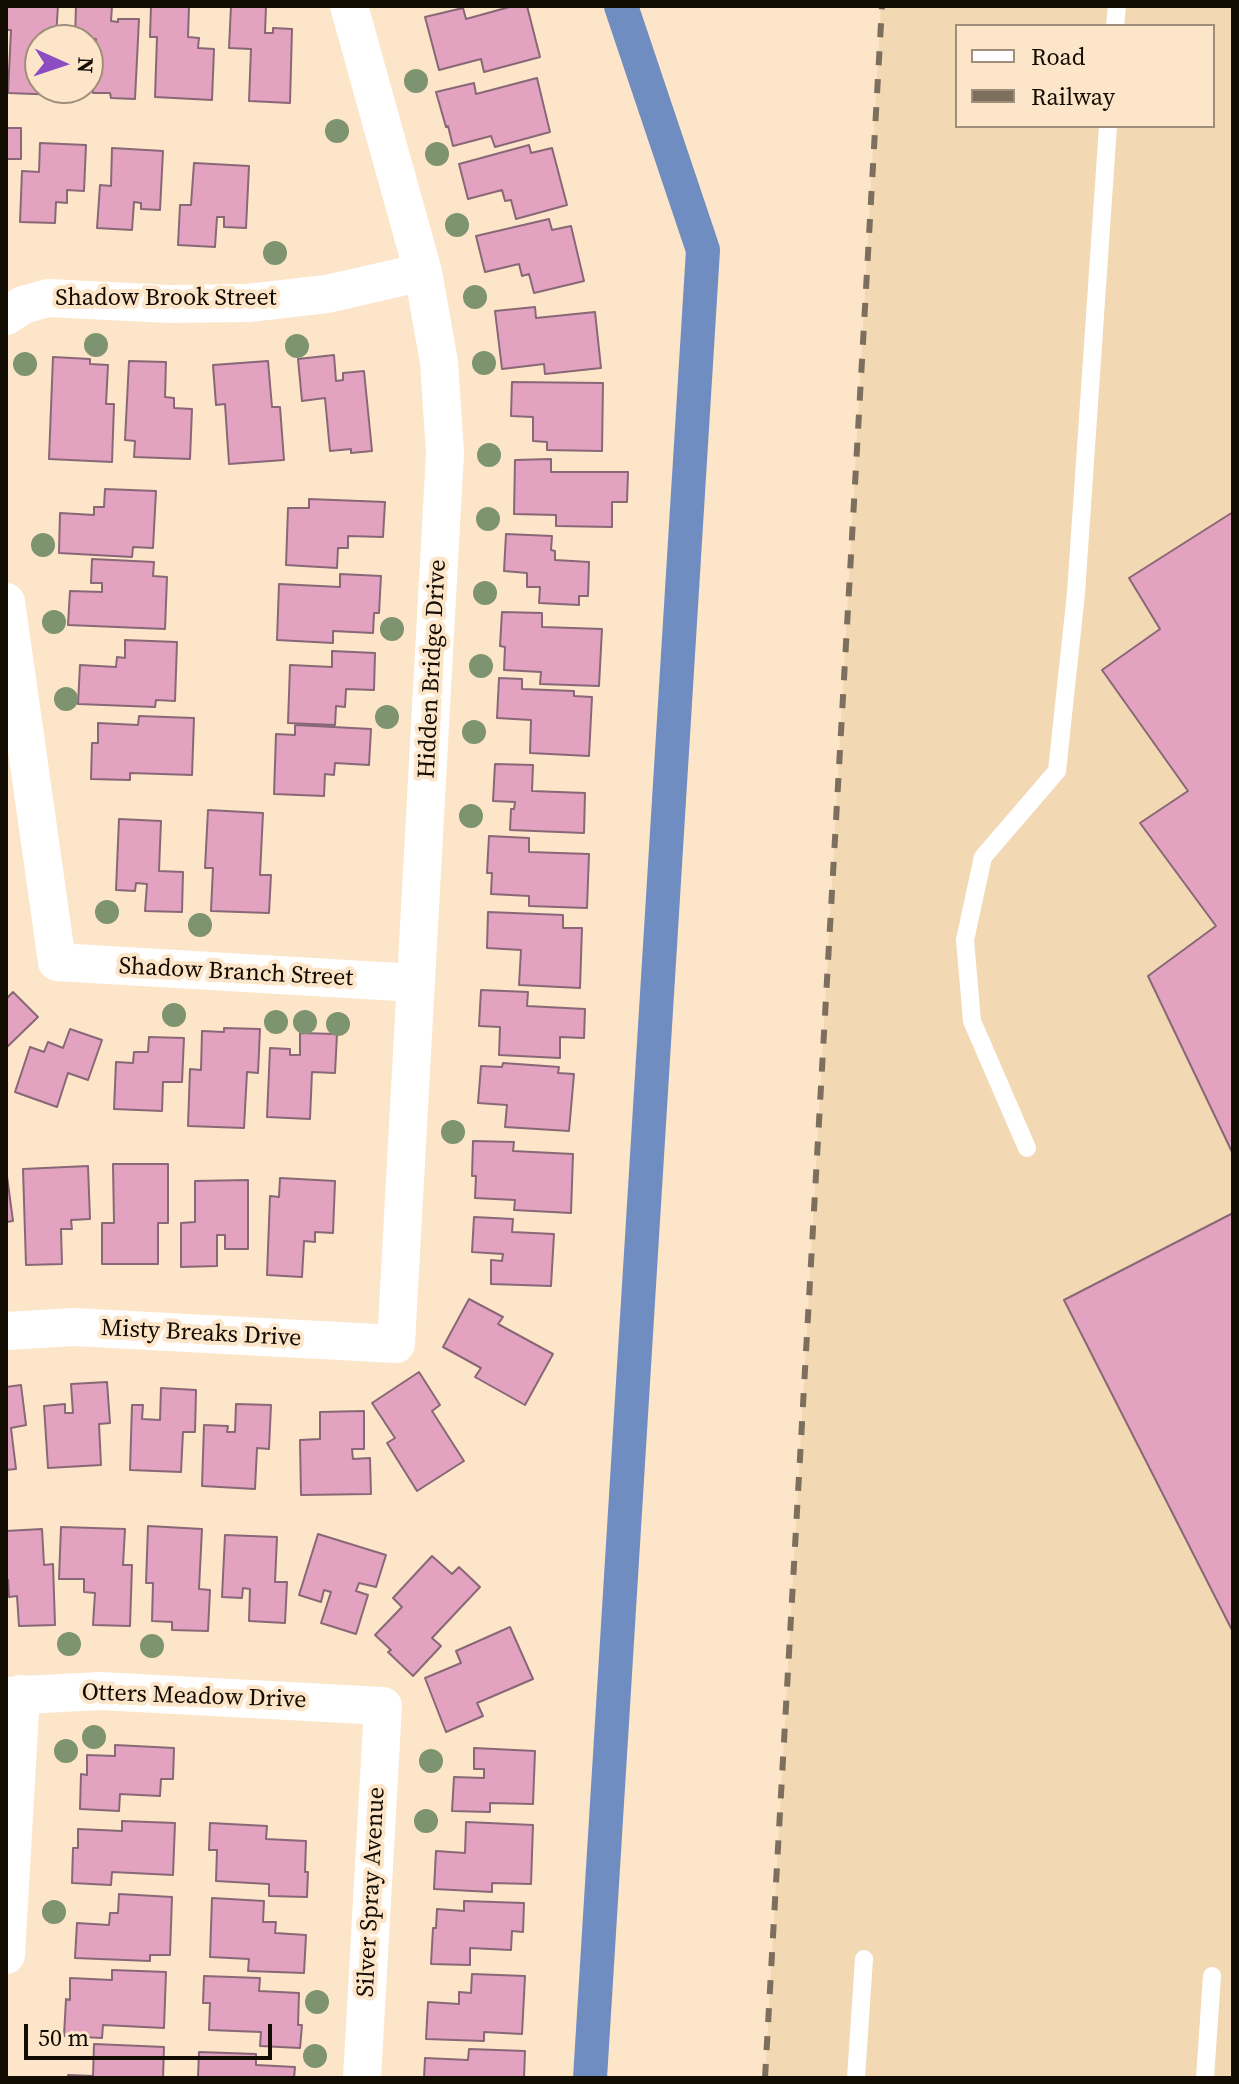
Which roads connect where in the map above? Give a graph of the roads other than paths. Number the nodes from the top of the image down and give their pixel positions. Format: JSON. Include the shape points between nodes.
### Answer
{"nodes":[{"id":1,"x":349,"y":6,"type":"edge"},
{"id":2,"x":1108,"y":128,"type":"edge"},
{"id":3,"x":423,"y":272,"type":"junction"},
{"id":4,"x":6,"y":316,"type":"edge"},
{"id":5,"x":6,"y":602,"type":"edge"},
{"id":6,"x":416,"y":983,"type":"junction"},
{"id":7,"x":1027,"y":1148,"type":"dead end"},
{"id":8,"x":6,"y":1331,"type":"edge"},
{"id":9,"x":396,"y":1344,"type":"joint"},
{"id":10,"x":14,"y":1695,"type":"edge"},
{"id":11,"x":383,"y":1706,"type":"joint"},
{"id":12,"x":6,"y":1955,"type":"edge"},
{"id":13,"x":864,"y":1959,"type":"dead end"},
{"id":14,"x":1212,"y":1976,"type":"dead end"},
{"id":15,"x":362,"y":2078,"type":"edge"},
{"id":16,"x":856,"y":2078,"type":"edge"},
{"id":17,"x":1205,"y":2078,"type":"edge"}],
"edges":[{"from":1,"to":3,"type":"street","name":"Hidden Bridge Drive"},
{"from":2,"to":7,"type":"lane","via":[[1076,593],[1057,771],[983,857],[965,940],[972,1021]]},
{"from":3,"to":4,"type":"street","name":"Shadow Brook Street","via":[[327,294],[248,303],[48,298]]},
{"from":3,"to":6,"type":"street","name":"Hidden Bridge Drive","via":[[439,362],[445,453]]},
{"from":5,"to":6,"type":"street","name":"Shadow Branch Street","via":[[57,962]]},
{"from":6,"to":9,"type":"street","name":"Hidden Bridge Drive"},
{"from":8,"to":9,"type":"street","name":"Misty Breaks Drive","via":[[74,1327]]},
{"from":10,"to":11,"type":"street","name":"Otters Meadow Drive","via":[[100,1691]]},
{"from":10,"to":12,"type":"street"},
{"from":11,"to":15,"type":"street","name":"Silver Spray Avenue"},
{"from":13,"to":16,"type":"lane"},
{"from":14,"to":17,"type":"lane"}]}
